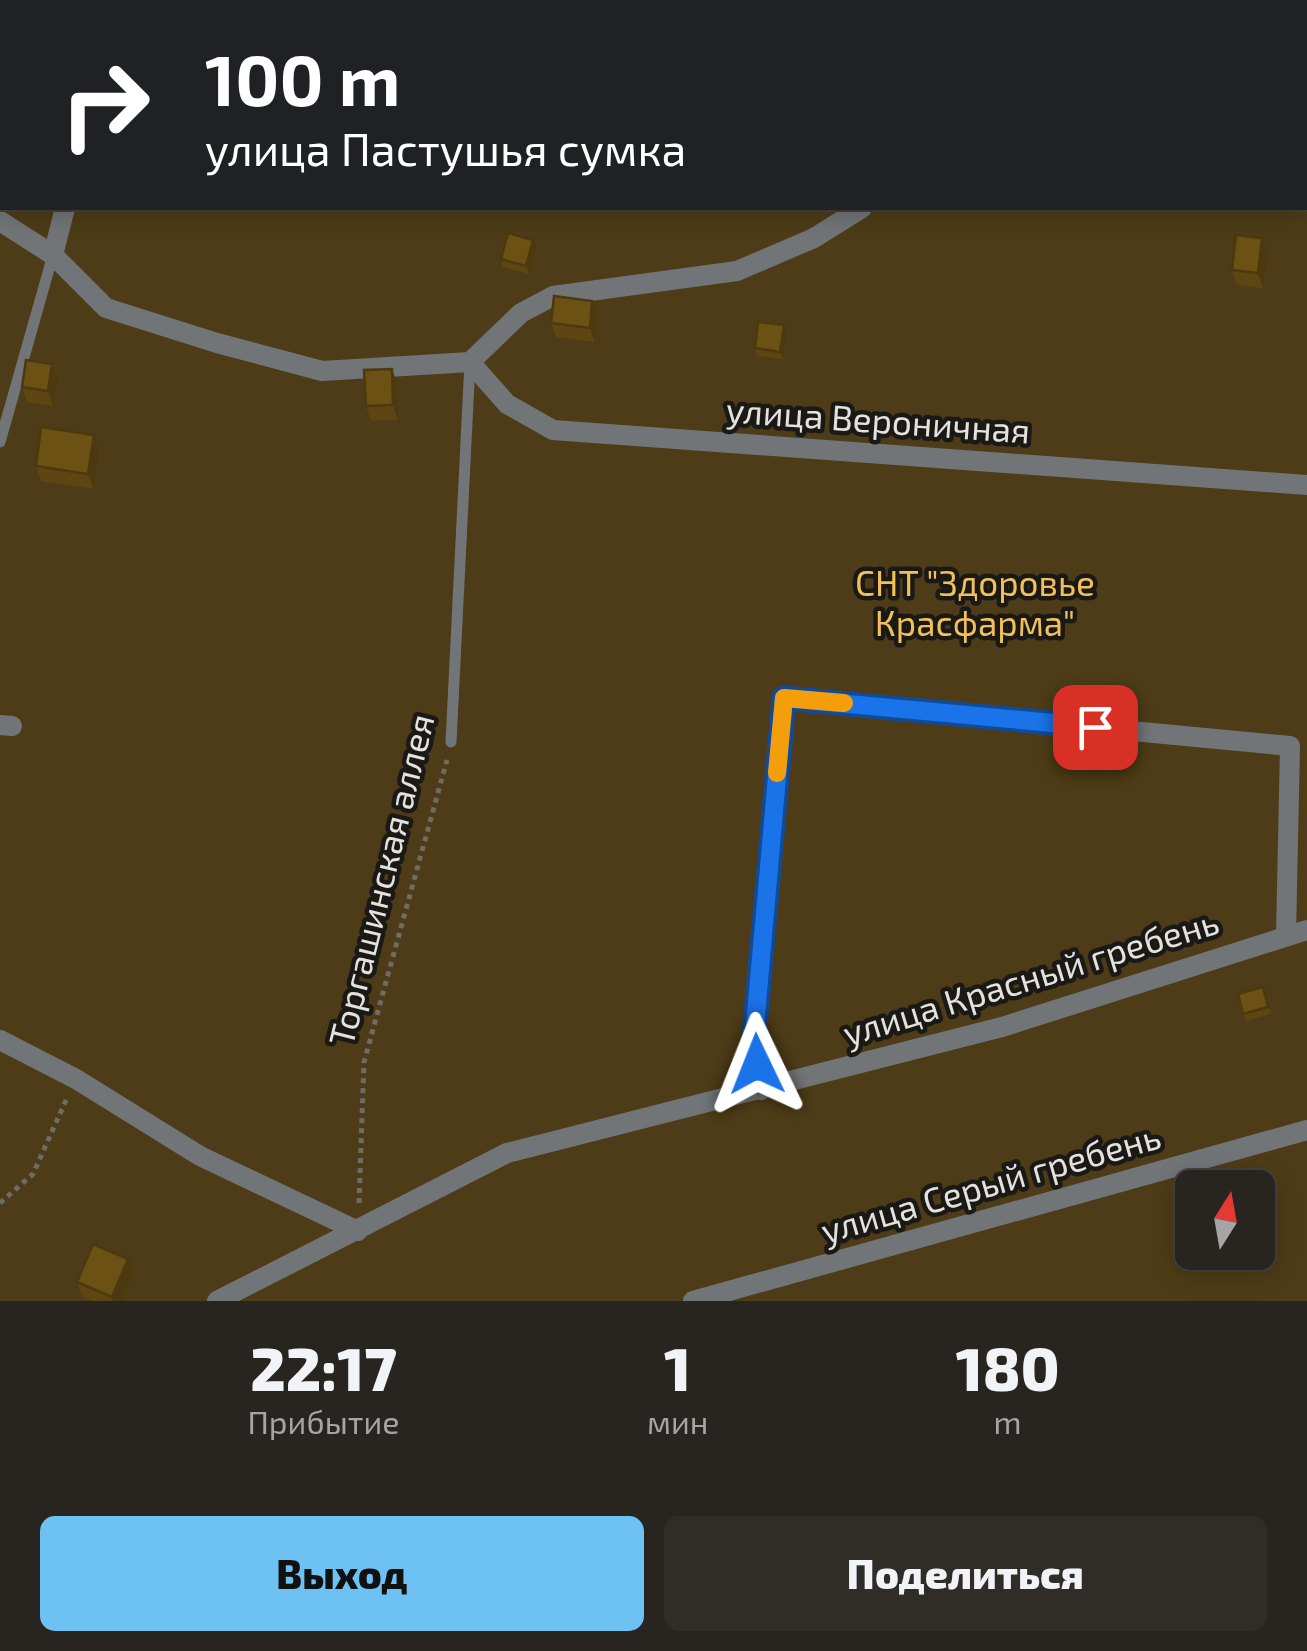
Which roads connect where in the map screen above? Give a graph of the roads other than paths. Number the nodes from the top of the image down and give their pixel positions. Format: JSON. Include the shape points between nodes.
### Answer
{"nodes":[{"id":1,"x":65,"y":210,"type":"edge"},
{"id":2,"x":859,"y":210,"type":"edge"},
{"id":3,"x":0,"y":221,"type":"edge"},
{"id":4,"x":53,"y":254,"type":"junction"},
{"id":5,"x":470,"y":362,"type":"junction"},
{"id":6,"x":0,"y":442,"type":"edge"},
{"id":7,"x":1307,"y":485,"type":"edge"},
{"id":8,"x":451,"y":742,"type":"road end"},
{"id":9,"x":1307,"y":930,"type":"edge"},
{"id":10,"x":1286,"y":936,"type":"junction"},
{"id":11,"x":0,"y":1040,"type":"edge"},
{"id":12,"x":761,"y":1090,"type":"junction"},
{"id":13,"x":1307,"y":1130,"type":"edge"},
{"id":14,"x":358,"y":1231,"type":"junction"},
{"id":15,"x":217,"y":1301,"type":"edge"},
{"id":16,"x":693,"y":1301,"type":"edge"}],
"edges":[{"from":1,"to":4,"type":"street"},
{"from":2,"to":5,"type":"street","via":[[737,271],[553,296],[521,313]]},
{"from":3,"to":4,"type":"street"},
{"from":4,"to":5,"type":"street","via":[[106,308],[270,357],[322,370]]},
{"from":4,"to":6,"type":"lane"},
{"from":5,"to":7,"type":"street","name":"улица Вероничная","via":[[508,404],[553,430]]},
{"from":5,"to":8,"type":"lane","name":"Торгашинская аллея"},
{"from":9,"to":10,"type":"street","name":"улица Красный гребень"},
{"from":10,"to":12,"type":"street","name":"улица Красный гребень","via":[[1002,1027]]},
{"from":10,"to":12,"type":"street","via":[[1290,746],[784,698],[754,1037]]},
{"from":11,"to":14,"type":"street","via":[[200,1156]]},
{"from":12,"to":14,"type":"street","name":"улица Красный гребень","via":[[508,1153]]},
{"from":13,"to":16,"type":"street","name":"улица Серый гребень"},
{"from":14,"to":15,"type":"street","name":"улица Красный гребень"}]}
